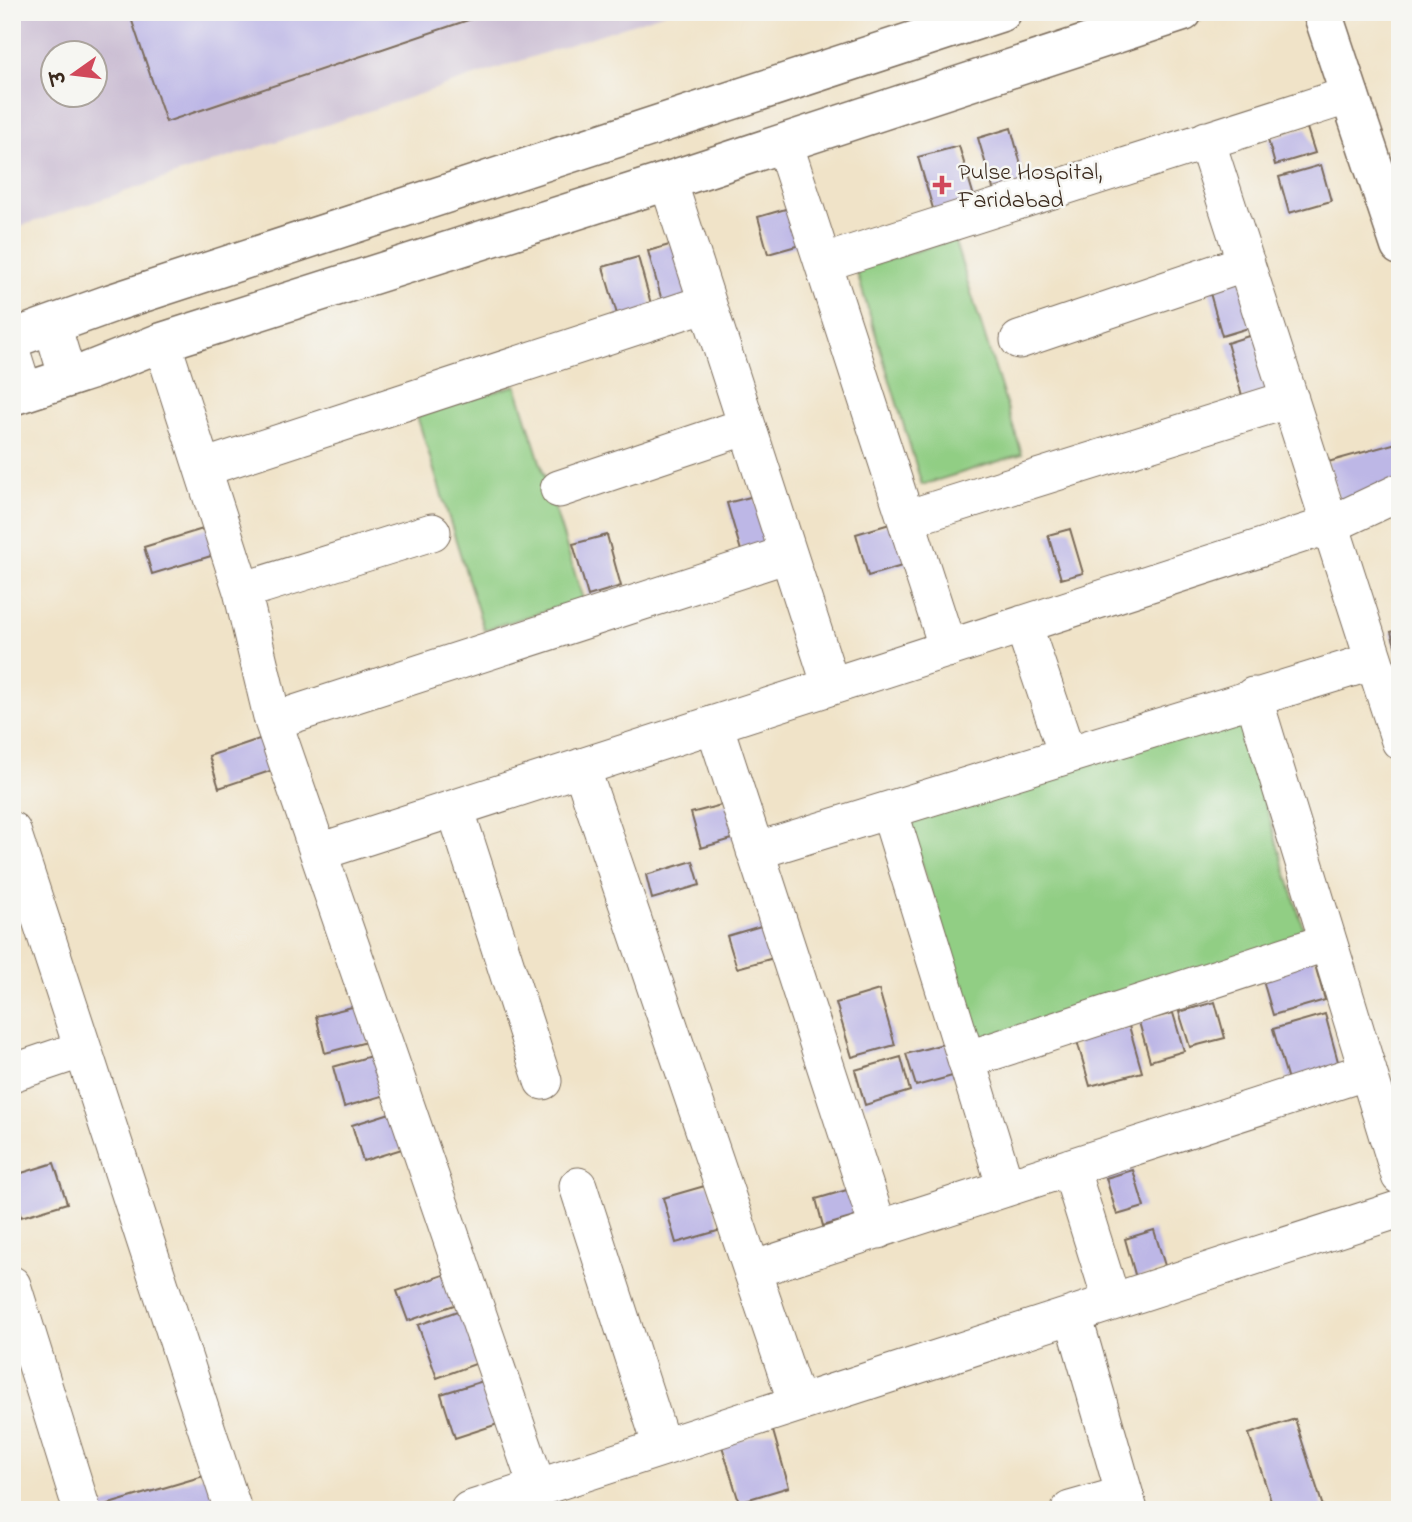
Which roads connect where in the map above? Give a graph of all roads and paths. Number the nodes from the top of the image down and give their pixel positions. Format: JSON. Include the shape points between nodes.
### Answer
{"nodes":[{"id":1,"x":1002,"y":12,"type":"edge"},
{"id":2,"x":1183,"y":12,"type":"edge"},
{"id":3,"x":1322,"y":12,"type":"edge"},
{"id":4,"x":1350,"y":95,"type":"junction"},
{"id":5,"x":1206,"y":140,"type":"junction"},
{"id":6,"x":784,"y":143,"type":"junction"},
{"id":7,"x":668,"y":181,"type":"junction"},
{"id":8,"x":1400,"y":246,"type":"edge"},
{"id":9,"x":823,"y":262,"type":"junction"},
{"id":10,"x":1246,"y":263,"type":"junction"},
{"id":11,"x":707,"y":303,"type":"junction"},
{"id":12,"x":52,"y":325,"type":"junction"},
{"id":13,"x":12,"y":339,"type":"edge"},
{"id":14,"x":1019,"y":340,"type":"dead end"},
{"id":15,"x":162,"y":342,"type":"junction"},
{"id":16,"x":12,"y":354,"type":"edge"},
{"id":17,"x":68,"y":378,"type":"junction"},
{"id":18,"x":18,"y":394,"type":"edge"},
{"id":19,"x":1290,"y":399,"type":"junction"},
{"id":20,"x":747,"y":426,"type":"junction"},
{"id":21,"x":203,"y":468,"type":"junction"},
{"id":22,"x":559,"y":489,"type":"dead end"},
{"id":23,"x":1400,"y":492,"type":"edge"},
{"id":24,"x":906,"y":519,"type":"junction"},
{"id":25,"x":1330,"y":525,"type":"junction"},
{"id":26,"x":432,"y":533,"type":"dead end"},
{"id":27,"x":789,"y":554,"type":"junction"},
{"id":28,"x":242,"y":591,"type":"junction"},
{"id":29,"x":1023,"y":624,"type":"junction"},
{"id":30,"x":948,"y":649,"type":"junction"},
{"id":31,"x":1374,"y":661,"type":"junction"},
{"id":32,"x":831,"y":686,"type":"junction"},
{"id":33,"x":1253,"y":696,"type":"junction"},
{"id":34,"x":273,"y":721,"type":"junction"},
{"id":35,"x":714,"y":724,"type":"junction"},
{"id":36,"x":1400,"y":741,"type":"edge"},
{"id":37,"x":1067,"y":754,"type":"junction"},
{"id":38,"x":581,"y":767,"type":"junction"},
{"id":39,"x":455,"y":808,"type":"junction"},
{"id":40,"x":889,"y":810,"type":"junction"},
{"id":41,"x":12,"y":831,"type":"edge"},
{"id":42,"x":755,"y":851,"type":"junction"},
{"id":43,"x":319,"y":852,"type":"junction"},
{"id":44,"x":1328,"y":942,"type":"junction"},
{"id":45,"x":83,"y":1049,"type":"junction"},
{"id":46,"x":966,"y":1060,"type":"junction"},
{"id":47,"x":1368,"y":1071,"type":"junction"},
{"id":48,"x":12,"y":1073,"type":"edge"},
{"id":49,"x":543,"y":1081,"type":"dead end"},
{"id":50,"x":1070,"y":1167,"type":"junction"},
{"id":51,"x":1400,"y":1175,"type":"edge"},
{"id":52,"x":578,"y":1186,"type":"dead end"},
{"id":53,"x":1006,"y":1188,"type":"junction"},
{"id":54,"x":1400,"y":1209,"type":"edge"},
{"id":55,"x":879,"y":1230,"type":"junction"},
{"id":56,"x":752,"y":1270,"type":"junction"},
{"id":57,"x":12,"y":1284,"type":"edge"},
{"id":58,"x":1112,"y":1302,"type":"junction"},
{"id":59,"x":1073,"y":1315,"type":"junction"},
{"id":60,"x":27,"y":1388,"type":"edge"},
{"id":61,"x":797,"y":1403,"type":"junction"},
{"id":62,"x":662,"y":1447,"type":"junction"},
{"id":63,"x":538,"y":1489,"type":"junction"},
{"id":64,"x":1126,"y":1502,"type":"edge"},
{"id":65,"x":82,"y":1510,"type":"edge"},
{"id":66,"x":233,"y":1510,"type":"edge"},
{"id":67,"x":469,"y":1510,"type":"edge"},
{"id":68,"x":1070,"y":1510,"type":"edge"}],
"edges":[{"from":1,"to":12,"type":"street"},
{"from":2,"to":6,"type":"street"},
{"from":3,"to":4,"type":"street"},
{"from":4,"to":5,"type":"street"},
{"from":4,"to":8,"type":"street"},
{"from":5,"to":9,"type":"street"},
{"from":5,"to":10,"type":"street"},
{"from":6,"to":7,"type":"street"},
{"from":6,"to":9,"type":"street"},
{"from":7,"to":11,"type":"street"},
{"from":7,"to":15,"type":"street"},
{"from":9,"to":24,"type":"street"},
{"from":10,"to":14,"type":"street"},
{"from":10,"to":19,"type":"street"},
{"from":11,"to":20,"type":"street"},
{"from":11,"to":21,"type":"street"},
{"from":12,"to":13,"type":"street"},
{"from":12,"to":17,"type":"street"},
{"from":15,"to":17,"type":"street"},
{"from":15,"to":21,"type":"street"},
{"from":16,"to":18,"type":"street"},
{"from":17,"to":18,"type":"street"},
{"from":19,"to":24,"type":"street"},
{"from":19,"to":25,"type":"street"},
{"from":20,"to":22,"type":"street"},
{"from":20,"to":27,"type":"street"},
{"from":21,"to":28,"type":"street"},
{"from":23,"to":25,"type":"street"},
{"from":24,"to":30,"type":"street"},
{"from":25,"to":29,"type":"street"},
{"from":25,"to":31,"type":"street"},
{"from":26,"to":28,"type":"street"},
{"from":27,"to":32,"type":"street"},
{"from":27,"to":34,"type":"street"},
{"from":28,"to":34,"type":"street"},
{"from":29,"to":30,"type":"street"},
{"from":29,"to":37,"type":"street"},
{"from":30,"to":32,"type":"street"},
{"from":31,"to":33,"type":"street"},
{"from":31,"to":36,"type":"street"},
{"from":32,"to":35,"type":"street"},
{"from":33,"to":37,"type":"street"},
{"from":33,"to":44,"type":"street"},
{"from":34,"to":43,"type":"street"},
{"from":35,"to":38,"type":"street"},
{"from":35,"to":42,"type":"street"},
{"from":37,"to":40,"type":"street"},
{"from":38,"to":39,"type":"street"},
{"from":38,"to":56,"type":"street"},
{"from":39,"to":43,"type":"street"},
{"from":39,"to":49,"type":"street"},
{"from":40,"to":42,"type":"street"},
{"from":40,"to":46,"type":"street"},
{"from":41,"to":45,"type":"street"},
{"from":42,"to":55,"type":"street"},
{"from":43,"to":63,"type":"street"},
{"from":44,"to":46,"type":"street"},
{"from":44,"to":47,"type":"street"},
{"from":45,"to":48,"type":"street"},
{"from":45,"to":66,"type":"street"},
{"from":46,"to":53,"type":"street"},
{"from":47,"to":50,"type":"street"},
{"from":47,"to":51,"type":"street"},
{"from":50,"to":53,"type":"street"},
{"from":50,"to":58,"type":"street"},
{"from":52,"to":62,"type":"street"},
{"from":53,"to":55,"type":"street"},
{"from":54,"to":58,"type":"street"},
{"from":55,"to":56,"type":"street"},
{"from":56,"to":61,"type":"street"},
{"from":57,"to":60,"type":"street"},
{"from":58,"to":59,"type":"street"},
{"from":59,"to":61,"type":"street"},
{"from":59,"to":64,"type":"street"},
{"from":60,"to":65,"type":"street"},
{"from":61,"to":62,"type":"street"},
{"from":62,"to":63,"type":"street"},
{"from":63,"to":67,"type":"street"},
{"from":64,"to":68,"type":"street"}]}
